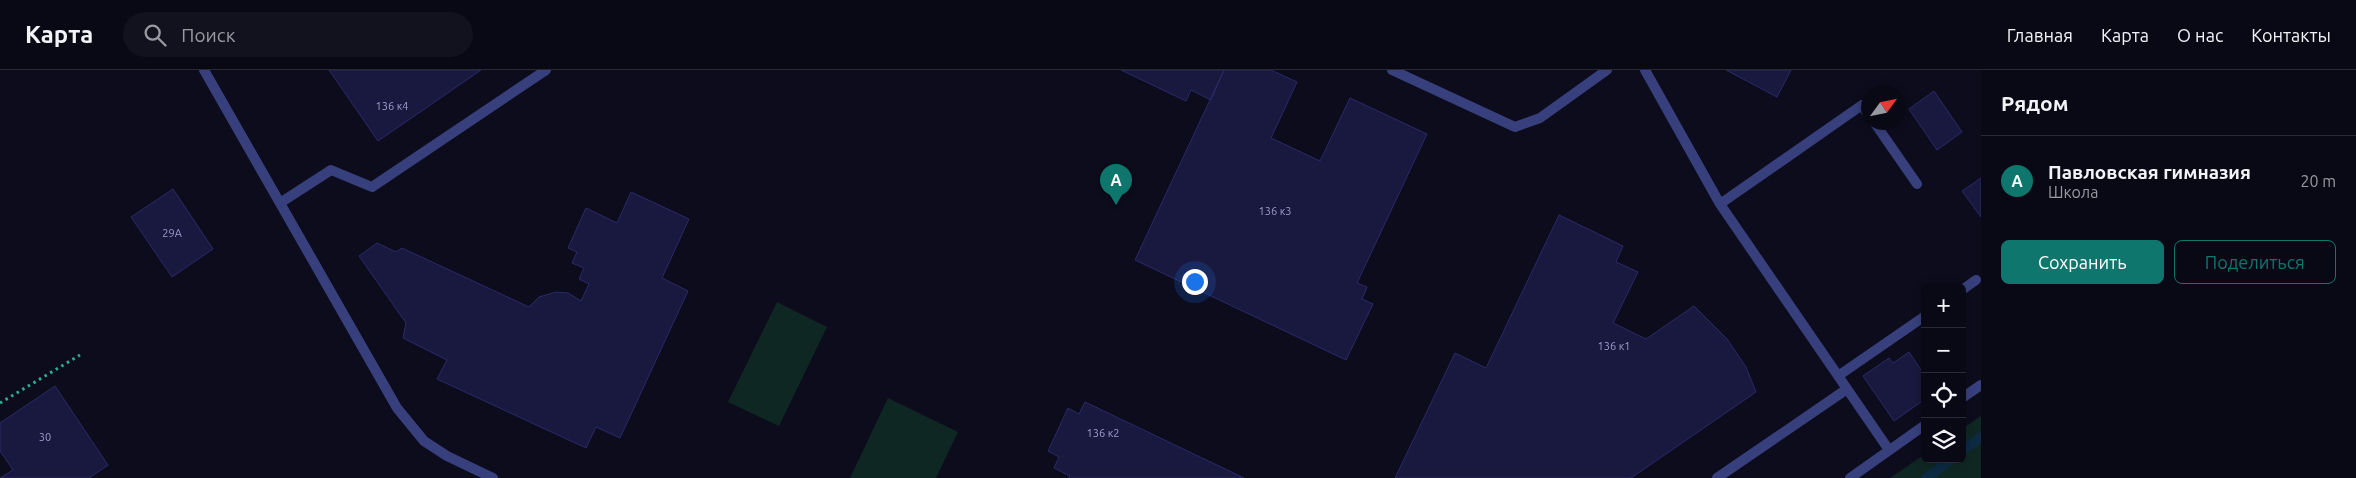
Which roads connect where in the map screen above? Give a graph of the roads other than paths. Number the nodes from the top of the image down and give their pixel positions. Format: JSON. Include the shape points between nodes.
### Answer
{"nodes":[{"id":1,"x":204,"y":70,"type":"edge"},
{"id":2,"x":546,"y":70,"type":"edge"},
{"id":3,"x":1392,"y":70,"type":"edge"},
{"id":4,"x":1607,"y":70,"type":"edge"},
{"id":5,"x":1645,"y":70,"type":"edge"},
{"id":6,"x":1861,"y":106,"type":"edge"},
{"id":7,"x":1880,"y":130,"type":"edge"},
{"id":8,"x":1917,"y":184,"type":"dead end"},
{"id":9,"x":280,"y":203,"type":"junction"},
{"id":10,"x":1720,"y":204,"type":"junction"},
{"id":11,"x":1976,"y":280,"type":"dead end"},
{"id":12,"x":1966,"y":287,"type":"edge"},
{"id":13,"x":1921,"y":319,"type":"edge"},
{"id":14,"x":1838,"y":376,"type":"junction"},
{"id":15,"x":1981,"y":385,"type":"edge"},
{"id":16,"x":1847,"y":389,"type":"junction"},
{"id":17,"x":1966,"y":395,"type":"edge"},
{"id":18,"x":1921,"y":428,"type":"edge"},
{"id":19,"x":1889,"y":450,"type":"junction"},
{"id":20,"x":493,"y":478,"type":"edge"},
{"id":21,"x":1717,"y":478,"type":"edge"},
{"id":22,"x":1850,"y":478,"type":"edge"}],
"edges":[{"from":1,"to":9,"type":"lane"},
{"from":2,"to":9,"type":"lane","via":[[372,187],[330,170]]},
{"from":3,"to":4,"type":"lane","via":[[1515,127],[1540,118]]},
{"from":5,"to":10,"type":"lane"},
{"from":6,"to":10,"type":"lane"},
{"from":7,"to":8,"type":"lane"},
{"from":9,"to":20,"type":"lane","via":[[398,408],[424,441]]},
{"from":10,"to":14,"type":"lane"},
{"from":11,"to":12,"type":"lane"},
{"from":13,"to":14,"type":"lane"},
{"from":14,"to":16,"type":"lane"},
{"from":15,"to":17,"type":"lane"},
{"from":16,"to":19,"type":"lane"},
{"from":16,"to":21,"type":"lane"},
{"from":18,"to":19,"type":"lane"},
{"from":19,"to":22,"type":"lane"}]}
